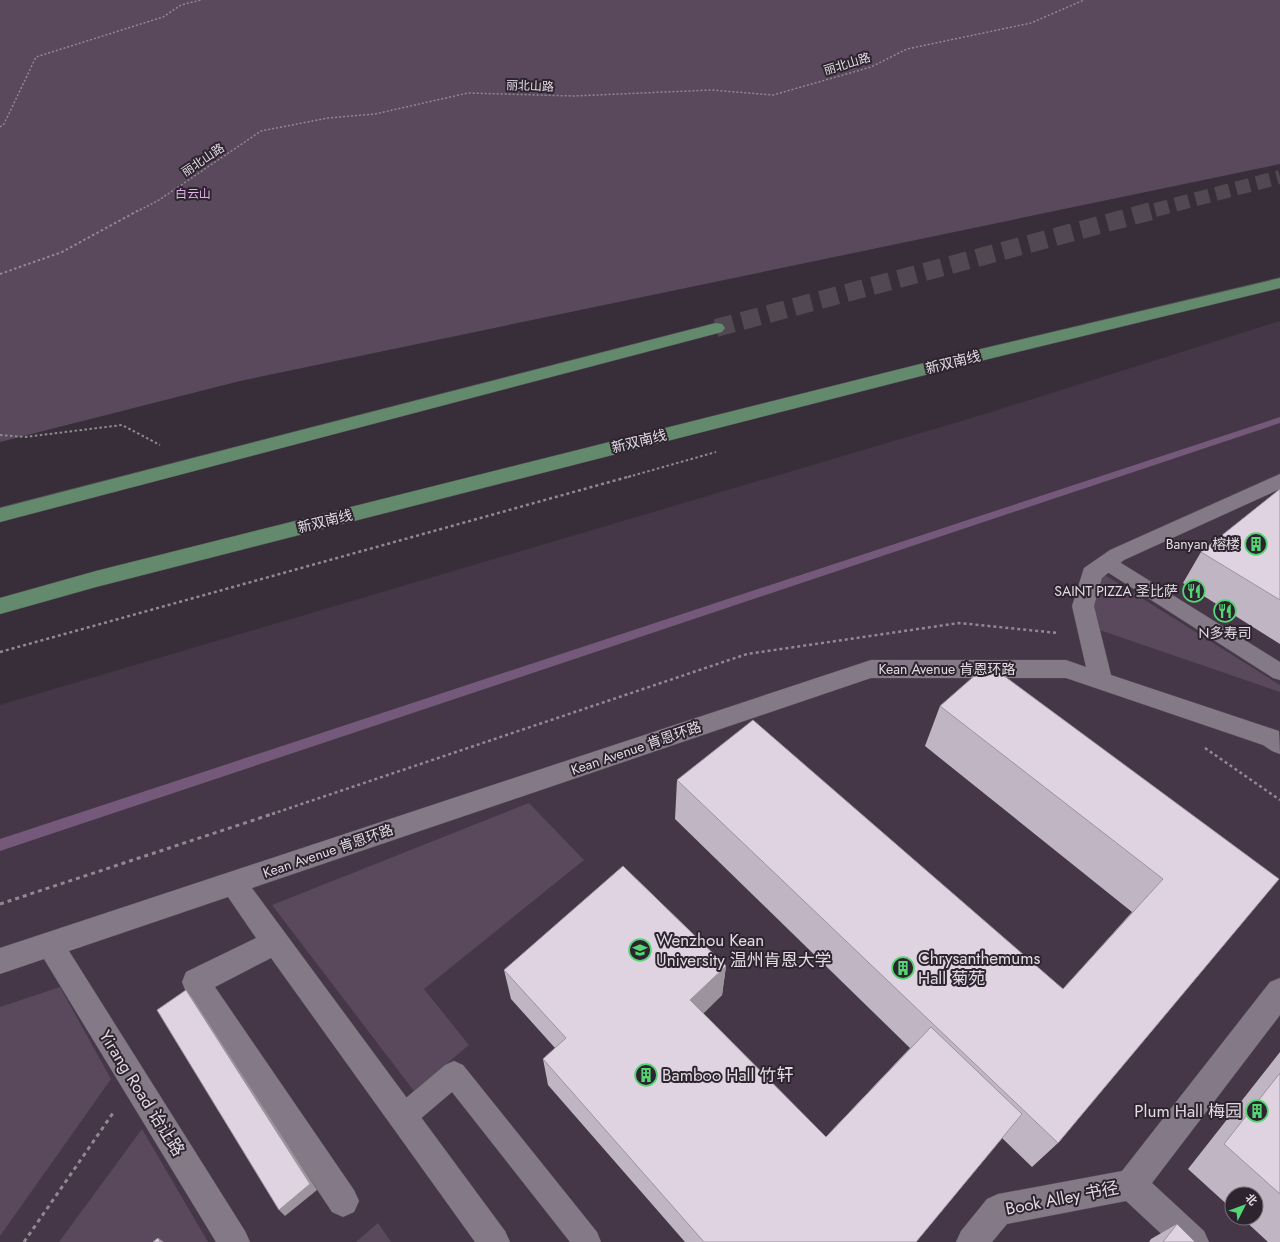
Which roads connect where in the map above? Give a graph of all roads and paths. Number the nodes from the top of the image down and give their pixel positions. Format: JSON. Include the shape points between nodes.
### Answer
{"nodes":[{"id":1,"x":201,"y":0,"type":"edge"},
{"id":2,"x":1084,"y":0,"type":"edge"},
{"id":3,"x":0,"y":127,"type":"edge"},
{"id":4,"x":0,"y":274,"type":"edge"},
{"id":5,"x":1280,"y":283,"type":"edge"},
{"id":6,"x":716,"y":328,"type":"tunnel mouth"},
{"id":7,"x":0,"y":435,"type":"edge"},
{"id":8,"x":720,"y":450,"type":"dead end"},
{"id":9,"x":162,"y":472,"type":"junction"},
{"id":10,"x":1280,"y":481,"type":"edge"},
{"id":11,"x":0,"y":515,"type":"edge"},
{"id":12,"x":1107,"y":563,"type":"junction"},
{"id":13,"x":0,"y":606,"type":"edge"},
{"id":14,"x":1090,"y":636,"type":"junction"},
{"id":15,"x":0,"y":652,"type":"edge"},
{"id":16,"x":1280,"y":672,"type":"edge"},
{"id":17,"x":1101,"y":682,"type":"junction"},
{"id":18,"x":1199,"y":744,"type":"dead end"},
{"id":19,"x":1280,"y":744,"type":"edge"},
{"id":20,"x":1280,"y":800,"type":"edge"},
{"id":21,"x":233,"y":883,"type":"junction"},
{"id":22,"x":0,"y":904,"type":"edge"},
{"id":23,"x":275,"y":942,"type":"junction"},
{"id":24,"x":50,"y":944,"type":"junction"},
{"id":25,"x":0,"y":961,"type":"edge"},
{"id":26,"x":1280,"y":992,"type":"edge"},
{"id":27,"x":135,"y":1081,"type":"junction"},
{"id":28,"x":403,"y":1117,"type":"junction"},
{"id":29,"x":1131,"y":1185,"type":"junction"},
{"id":30,"x":343,"y":1201,"type":"dead end"},
{"id":31,"x":24,"y":1242,"type":"edge"},
{"id":32,"x":234,"y":1242,"type":"edge"},
{"id":33,"x":494,"y":1242,"type":"edge"},
{"id":34,"x":587,"y":1242,"type":"edge"},
{"id":35,"x":972,"y":1242,"type":"edge"},
{"id":36,"x":1193,"y":1242,"type":"edge"}],
"edges":[{"from":1,"to":3,"type":"path","via":[[181,5],[163,17],[36,57],[4,124]]},
{"from":2,"to":4,"type":"path","name":"丽北山路","via":[[1031,23],[907,49],[871,67],[773,95],[711,90],[573,96],[468,93],[375,114],[328,118],[261,131],[159,200],[62,252]]},
{"from":5,"to":13,"type":"main road","name":"新双南线","via":[[964,359],[96,579]]},
{"from":6,"to":9,"type":"main road"},
{"from":7,"to":9,"type":"path","via":[[25,437],[122,425],[163,447]]},
{"from":8,"to":15,"type":"path"},
{"from":9,"to":11,"type":"main road"},
{"from":10,"to":12,"type":"street","via":[[1138,545]]},
{"from":12,"to":14,"type":"street","via":[[1092,574],[1084,606]]},
{"from":12,"to":16,"type":"lane"},
{"from":14,"to":17,"type":"street"},
{"from":14,"to":22,"type":"path","via":[[959,624],[747,654],[431,762]]},
{"from":17,"to":19,"type":"street","name":"Kean Avenue 肯恩环路","via":[[1271,738]]},
{"from":17,"to":21,"type":"street","name":"Kean Avenue 肯恩环路","via":[[1066,670],[871,669]]},
{"from":18,"to":20,"type":"path"},
{"from":21,"to":23,"type":"street"},
{"from":21,"to":24,"type":"street","name":"Kean Avenue 肯恩环路"},
{"from":23,"to":28,"type":"street"},
{"from":23,"to":30,"type":"street","via":[[196,982]]},
{"from":24,"to":25,"type":"street","name":"Kean Avenue 肯恩环路"},
{"from":24,"to":27,"type":"street","name":"Yirang Road 诒让路"},
{"from":26,"to":29,"type":"street"},
{"from":27,"to":31,"type":"path"},
{"from":27,"to":32,"type":"street","name":"Yirang Road 诒让路"},
{"from":28,"to":33,"type":"street"},
{"from":28,"to":34,"type":"lane","via":[[454,1074]]},
{"from":29,"to":35,"type":"street","name":"Book Alley 书径","via":[[998,1210]]},
{"from":29,"to":36,"type":"street","name":"Book Alley 书径"}]}
